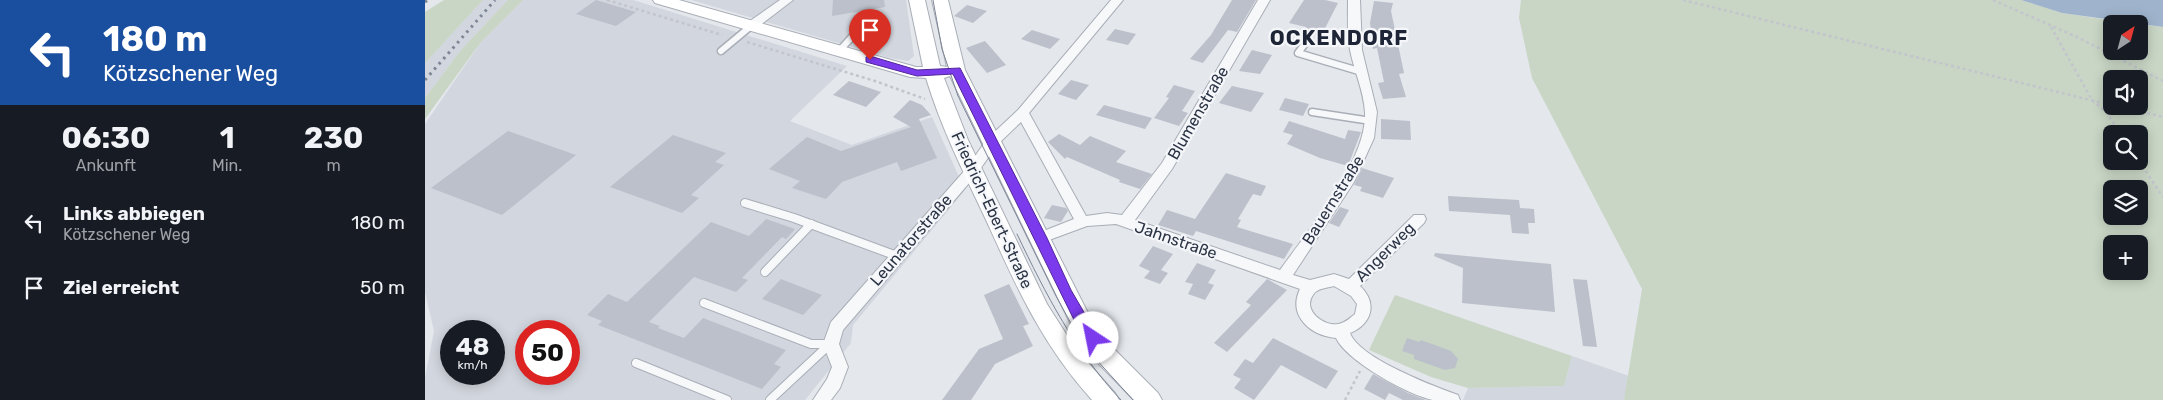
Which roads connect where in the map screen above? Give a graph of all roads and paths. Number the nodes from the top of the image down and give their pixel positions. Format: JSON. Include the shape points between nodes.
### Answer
{"nodes":[{"id":1,"x":607,"y":0,"type":"edge"},
{"id":2,"x":661,"y":0,"type":"edge"},
{"id":3,"x":787,"y":0,"type":"edge"},
{"id":4,"x":917,"y":0,"type":"edge"},
{"id":5,"x":940,"y":0,"type":"edge"},
{"id":6,"x":1117,"y":0,"type":"edge"},
{"id":7,"x":1264,"y":0,"type":"edge"},
{"id":8,"x":1354,"y":0,"type":"edge"},
{"id":9,"x":1683,"y":0,"type":"edge"},
{"id":10,"x":1993,"y":0,"type":"edge"},
{"id":11,"x":751,"y":26,"type":"junction"},
{"id":12,"x":2051,"y":26,"type":"junction"},
{"id":13,"x":861,"y":27,"type":"dead end"},
{"id":14,"x":731,"y":38,"type":"dead end"},
{"id":15,"x":740,"y":40,"type":"dead end"},
{"id":16,"x":1304,"y":45,"type":"dead end"},
{"id":17,"x":721,"y":51,"type":"dead end"},
{"id":18,"x":839,"y":51,"type":"junction"},
{"id":19,"x":956,"y":70,"type":"junction"},
{"id":20,"x":1362,"y":72,"type":"junction"},
{"id":21,"x":932,"y":73,"type":"junction"},
{"id":22,"x":2163,"y":81,"type":"edge"},
{"id":23,"x":927,"y":99,"type":"dead end"},
{"id":24,"x":2092,"y":100,"type":"junction"},
{"id":25,"x":2103,"y":103,"type":"edge"},
{"id":26,"x":1312,"y":112,"type":"dead end"},
{"id":27,"x":1022,"y":113,"type":"junction"},
{"id":28,"x":2148,"y":113,"type":"edge"},
{"id":29,"x":2163,"y":117,"type":"edge"},
{"id":30,"x":1371,"y":121,"type":"junction"},
{"id":31,"x":2115,"y":125,"type":"edge"},
{"id":32,"x":993,"y":142,"type":"junction"},
{"id":33,"x":2145,"y":170,"type":"edge"},
{"id":34,"x":971,"y":172,"type":"junction"},
{"id":35,"x":2163,"y":197,"type":"edge"},
{"id":36,"x":745,"y":203,"type":"dead end"},
{"id":37,"x":1419,"y":219,"type":"dead end"},
{"id":38,"x":1083,"y":222,"type":"junction"},
{"id":39,"x":1125,"y":222,"type":"junction"},
{"id":40,"x":811,"y":224,"type":"junction"},
{"id":41,"x":1041,"y":238,"type":"junction"},
{"id":42,"x":897,"y":256,"type":"junction"},
{"id":43,"x":765,"y":272,"type":"dead end"},
{"id":44,"x":1284,"y":277,"type":"junction"},
{"id":45,"x":1351,"y":286,"type":"junction"},
{"id":46,"x":1311,"y":287,"type":"junction"},
{"id":47,"x":704,"y":304,"type":"dead end"},
{"id":48,"x":1342,"y":330,"type":"junction"},
{"id":49,"x":831,"y":344,"type":"junction"},
{"id":50,"x":1367,"y":358,"type":"junction"},
{"id":51,"x":636,"y":363,"type":"dead end"},
{"id":52,"x":1105,"y":399,"type":"edge"},
{"id":53,"x":727,"y":400,"type":"edge"},
{"id":54,"x":770,"y":400,"type":"edge"},
{"id":55,"x":821,"y":400,"type":"edge"},
{"id":56,"x":1150,"y":400,"type":"edge"},
{"id":57,"x":1345,"y":400,"type":"edge"},
{"id":58,"x":1452,"y":400,"type":"edge"}],
"edges":[{"from":1,"to":14,"type":"path"},
{"from":2,"to":11,"type":"main road"},
{"from":3,"to":11,"type":"street"},
{"from":4,"to":21,"type":"main road","name":"Friedrich-Ebert-Straße"},
{"from":5,"to":19,"type":"main road","name":"Friedrich-Ebert-Straße"},
{"from":6,"to":27,"type":"street","name":"Leunatorstraße"},
{"from":7,"to":39,"type":"street","name":"Blumenstraße","via":[[1167,166]]},
{"from":8,"to":20,"type":"street","name":"Bauernstraße","via":[[1356,48]]},
{"from":9,"to":24,"type":"path"},
{"from":10,"to":12,"type":"path"},
{"from":11,"to":17,"type":"lane"},
{"from":11,"to":18,"type":"main road"},
{"from":12,"to":22,"type":"path"},
{"from":12,"to":24,"type":"path"},
{"from":13,"to":18,"type":"lane"},
{"from":15,"to":23,"type":"path"},
{"from":16,"to":20,"type":"lane","via":[[1298,53]]},
{"from":18,"to":21,"type":"main road","via":[[917,73]]},
{"from":19,"to":21,"type":"main road"},
{"from":19,"to":32,"type":"main road","name":"Friedrich-Ebert-Straße"},
{"from":20,"to":30,"type":"street","name":"Bauernstraße"},
{"from":21,"to":34,"type":"main road","name":"Friedrich-Ebert-Straße"},
{"from":24,"to":25,"type":"path"},
{"from":24,"to":31,"type":"path"},
{"from":26,"to":30,"type":"lane"},
{"from":27,"to":32,"type":"street","name":"Leunatorstraße"},
{"from":27,"to":38,"type":"street"},
{"from":28,"to":29,"type":"path"},
{"from":30,"to":44,"type":"street","name":"Bauernstraße","via":[[1367,147]]},
{"from":32,"to":34,"type":"street","name":"Leunatorstraße"},
{"from":32,"to":41,"type":"main road","name":"Friedrich-Ebert-Straße"},
{"from":33,"to":35,"type":"path"},
{"from":34,"to":42,"type":"street","name":"Leunatorstraße"},
{"from":34,"to":52,"type":"main road","name":"Friedrich-Ebert-Straße","via":[[1055,339]]},
{"from":36,"to":40,"type":"lane"},
{"from":37,"to":45,"type":"street","name":"Angerweg"},
{"from":38,"to":39,"type":"street","name":"Jahnstraße","via":[[1104,217]]},
{"from":38,"to":41,"type":"street","name":"Jahnstraße"},
{"from":39,"to":44,"type":"street","name":"Jahnstraße"},
{"from":40,"to":42,"type":"lane"},
{"from":40,"to":43,"type":"lane"},
{"from":41,"to":56,"type":"main road","name":"Friedrich-Ebert-Straße","via":[[1082,324],[1103,353]]},
{"from":42,"to":49,"type":"street","name":"Leunatorstraße","via":[[836,327]]},
{"from":44,"to":46,"type":"street","name":"Jahnstraße"},
{"from":45,"to":46,"type":"street","via":[[1327,280]]},
{"from":45,"to":48,"type":"street","via":[[1363,299],[1364,308],[1353,326]]},
{"from":46,"to":48,"type":"street","via":[[1304,295],[1302,305],[1307,318],[1321,328]]},
{"from":47,"to":49,"type":"lane","via":[[811,344]]},
{"from":48,"to":50,"type":"street","via":[[1344,340]]},
{"from":49,"to":54,"type":"lane"},
{"from":49,"to":55,"type":"street","via":[[840,368],[834,384]]},
{"from":50,"to":57,"type":"path"},
{"from":50,"to":58,"type":"street","via":[[1403,380]]},
{"from":51,"to":53,"type":"lane"}]}
